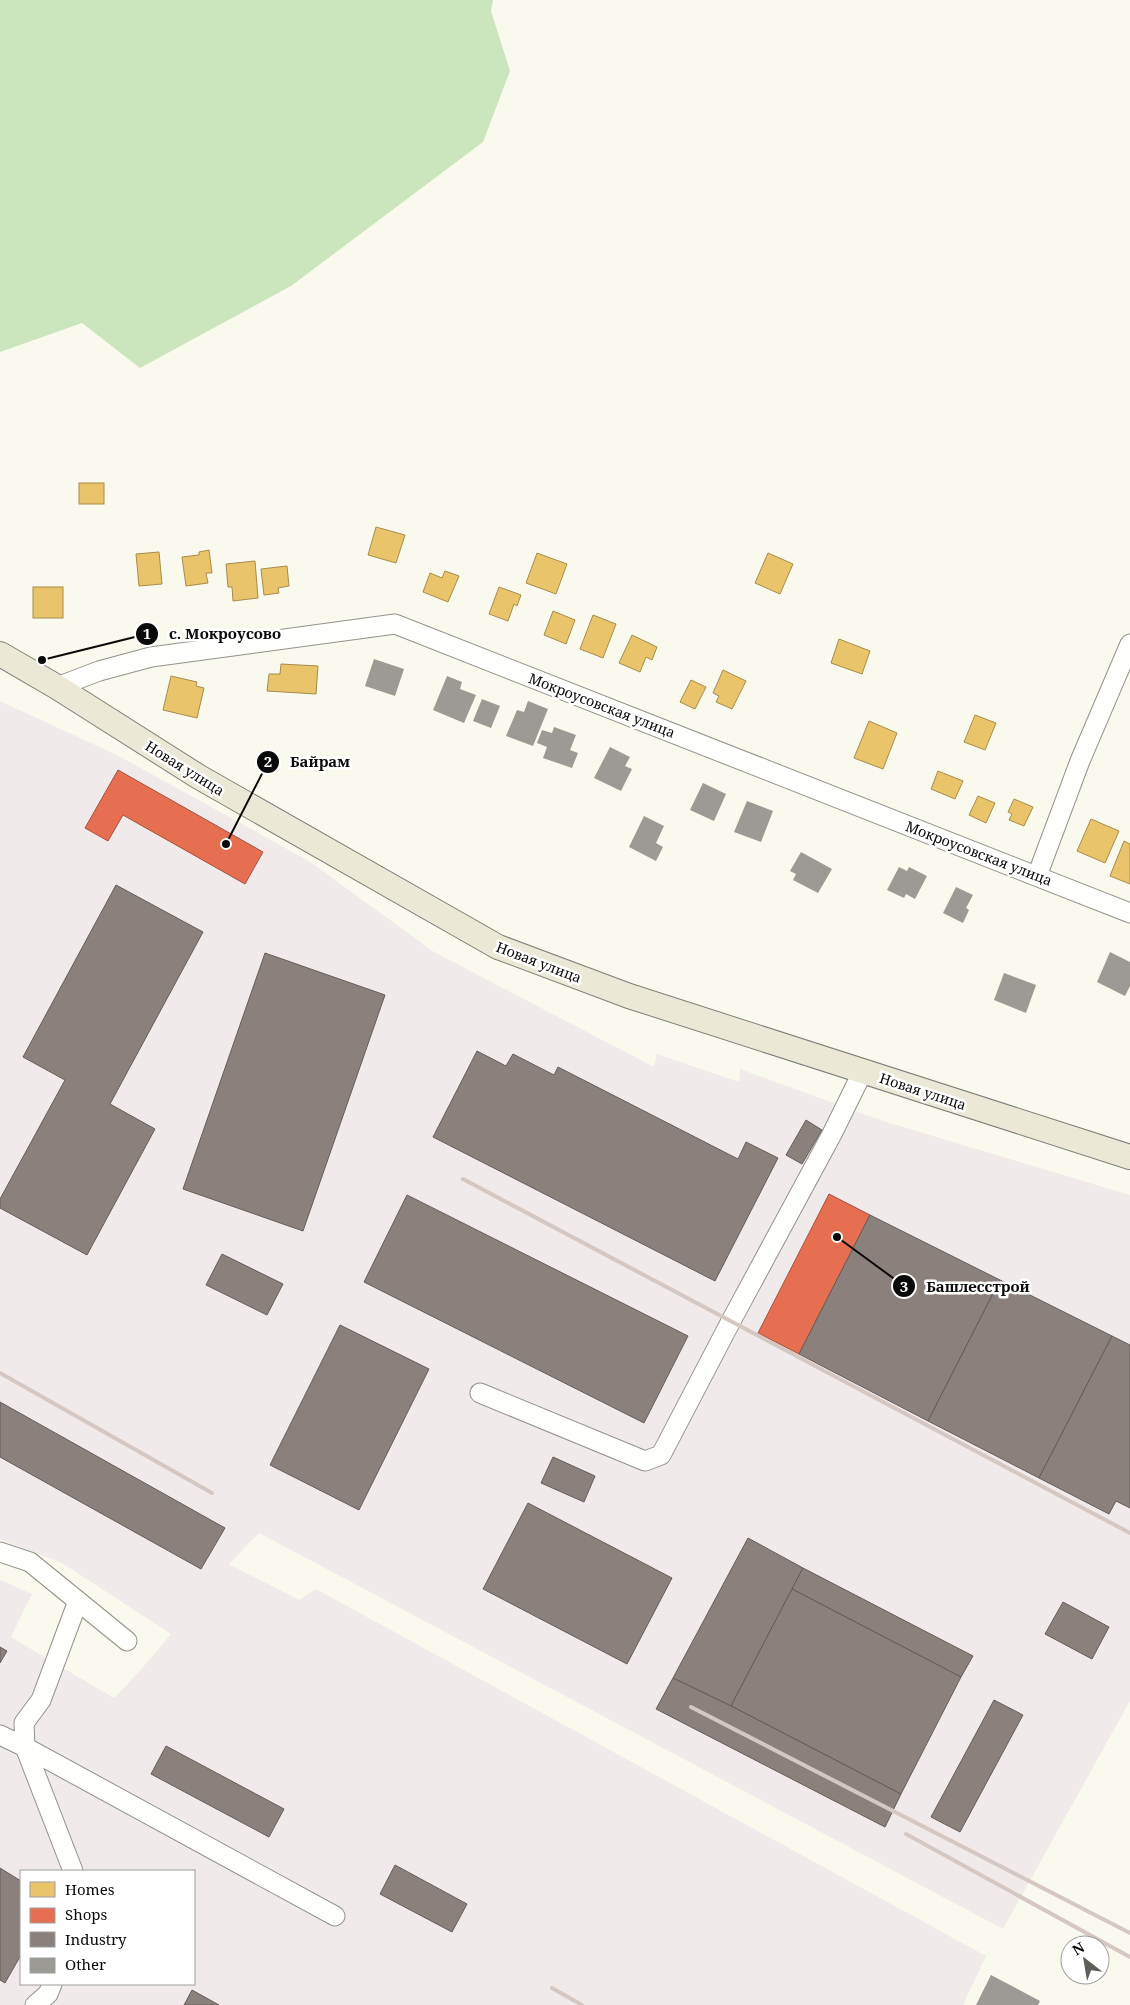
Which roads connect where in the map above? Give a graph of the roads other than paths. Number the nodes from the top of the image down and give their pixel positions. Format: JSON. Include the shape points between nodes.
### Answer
{"nodes":[{"id":1,"x":1130,"y":644,"type":"edge"},
{"id":2,"x":0,"y":654,"type":"edge"},
{"id":3,"x":57,"y":687,"type":"junction"},
{"id":4,"x":1037,"y":876,"type":"junction"},
{"id":5,"x":1130,"y":913,"type":"edge"},
{"id":6,"x":863,"y":1071,"type":"junction"},
{"id":7,"x":1130,"y":1157,"type":"edge"},
{"id":8,"x":480,"y":1393,"type":"dead end"},
{"id":9,"x":0,"y":1552,"type":"edge"},
{"id":10,"x":78,"y":1601,"type":"junction"},
{"id":11,"x":127,"y":1640,"type":"dead end"},
{"id":12,"x":0,"y":1735,"type":"edge"},
{"id":13,"x":25,"y":1747,"type":"junction"},
{"id":14,"x":73,"y":1870,"type":"edge"},
{"id":15,"x":335,"y":1916,"type":"dead end"},
{"id":16,"x":52,"y":1985,"type":"edge"},
{"id":17,"x":35,"y":2005,"type":"edge"}],
"edges":[{"from":1,"to":4,"type":"street","via":[[1080,761]]},
{"from":2,"to":3,"type":"main road","name":"Новая улица"},
{"from":3,"to":4,"type":"street","name":"Мокроусовская улица","via":[[151,657],[395,624]]},
{"from":3,"to":6,"type":"main road","name":"Новая улица","via":[[198,777],[498,947],[629,996]]},
{"from":4,"to":5,"type":"street","name":"Мокроусовская улица"},
{"from":6,"to":7,"type":"main road","name":"Новая улица"},
{"from":6,"to":8,"type":"street","via":[[661,1455],[645,1461]]},
{"from":9,"to":10,"type":"street","via":[[30,1562]]},
{"from":10,"to":11,"type":"street"},
{"from":10,"to":13,"type":"street","via":[[41,1700],[24,1722]]},
{"from":12,"to":13,"type":"street"},
{"from":13,"to":14,"type":"street"},
{"from":13,"to":15,"type":"street"},
{"from":16,"to":17,"type":"street","via":[[48,1994]]}]}
